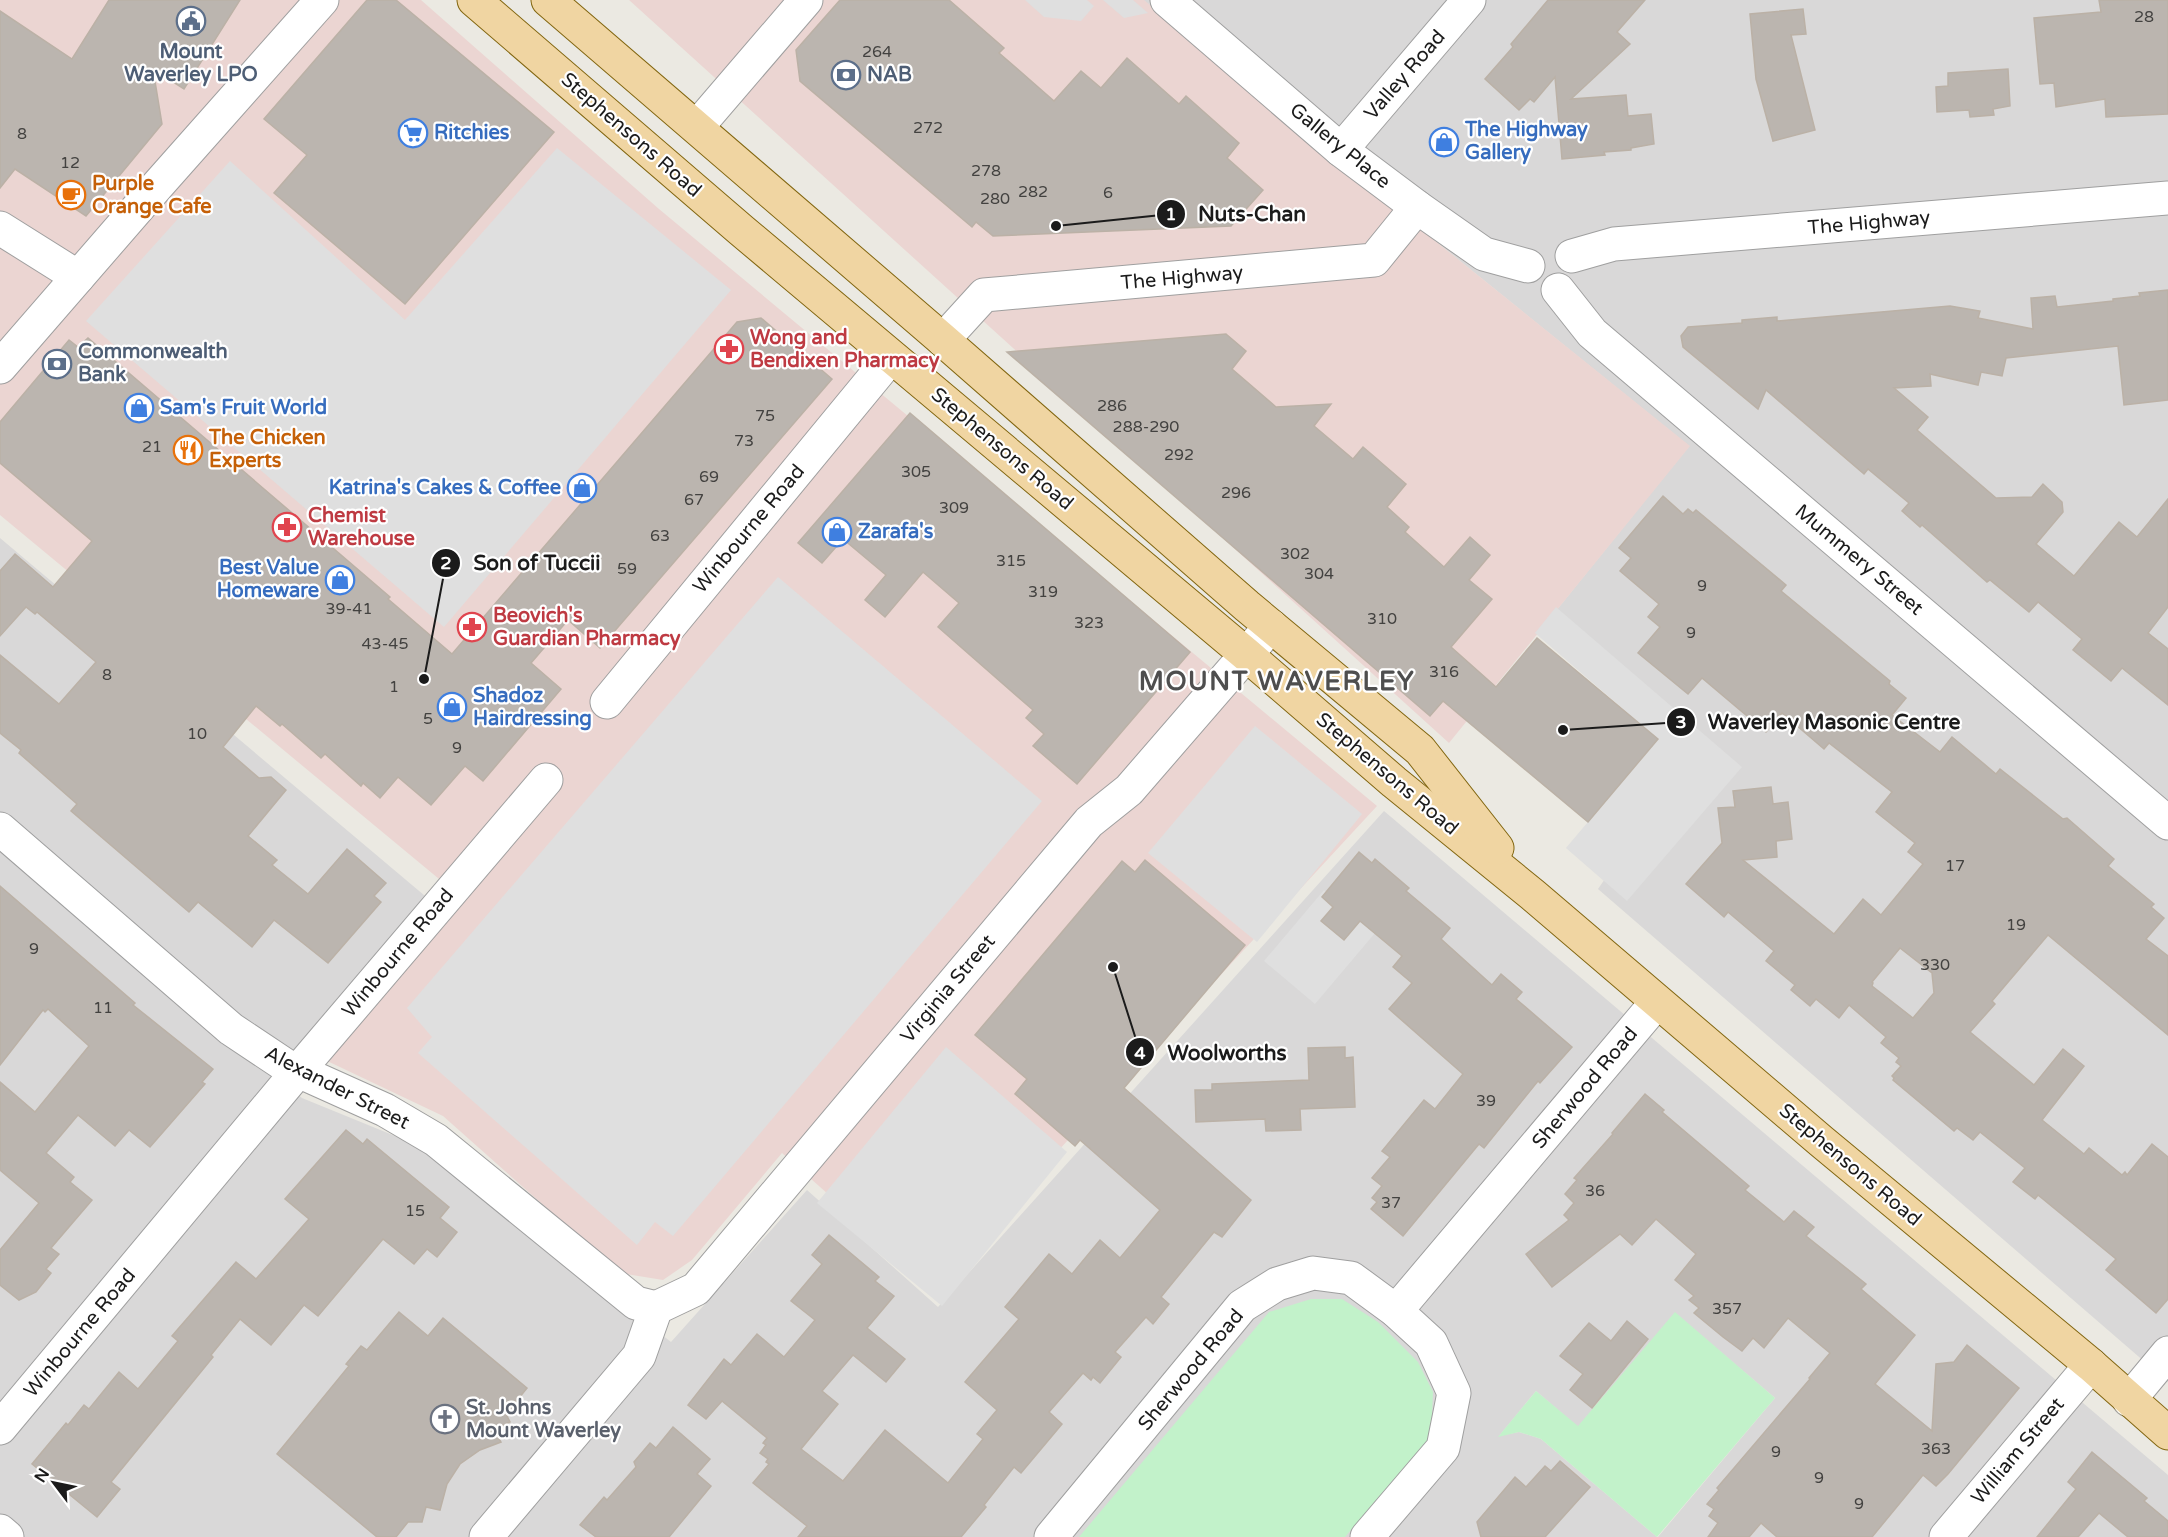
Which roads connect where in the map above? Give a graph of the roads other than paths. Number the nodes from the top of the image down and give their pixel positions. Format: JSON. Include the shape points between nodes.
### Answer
{"nodes":[{"id":1,"x":322,"y":0,"type":"edge"},
{"id":2,"x":474,"y":0,"type":"edge"},
{"id":3,"x":548,"y":0,"type":"edge"},
{"id":4,"x":806,"y":0,"type":"edge"},
{"id":5,"x":1167,"y":0,"type":"edge"},
{"id":6,"x":1469,"y":0,"type":"edge"},
{"id":7,"x":697,"y":128,"type":"junction"},
{"id":8,"x":1341,"y":150,"type":"junction"},
{"id":9,"x":674,"y":171,"type":"junction"},
{"id":10,"x":2168,"y":198,"type":"edge"},
{"id":11,"x":1417,"y":207,"type":"junction"},
{"id":12,"x":0,"y":228,"type":"edge"},
{"id":13,"x":1572,"y":256,"type":"junction"},
{"id":14,"x":1528,"y":266,"type":"junction"},
{"id":15,"x":83,"y":272,"type":"junction"},
{"id":16,"x":1558,"y":290,"type":"junction"},
{"id":17,"x":942,"y":340,"type":"junction"},
{"id":18,"x":891,"y":357,"type":"junction"},
{"id":19,"x":0,"y":367,"type":"edge"},
{"id":20,"x":1271,"y":626,"type":"junction"},
{"id":21,"x":1247,"y":655,"type":"junction"},
{"id":22,"x":607,"y":702,"type":"dead end"},
{"id":23,"x":1420,"y":750,"type":"junction"},
{"id":24,"x":546,"y":780,"type":"dead end"},
{"id":25,"x":1394,"y":782,"type":"junction"},
{"id":26,"x":2168,"y":823,"type":"edge"},
{"id":27,"x":0,"y":829,"type":"edge"},
{"id":28,"x":1533,"y":895,"type":"junction"},
{"id":29,"x":1657,"y":1002,"type":"junction"},
{"id":30,"x":292,"y":1071,"type":"junction"},
{"id":31,"x":646,"y":1305,"type":"junction"},
{"id":32,"x":1396,"y":1311,"type":"junction"},
{"id":33,"x":2168,"y":1353,"type":"edge"},
{"id":34,"x":2091,"y":1365,"type":"junction"},
{"id":35,"x":2129,"y":1400,"type":"junction"},
{"id":36,"x":0,"y":1428,"type":"edge"},
{"id":37,"x":2168,"y":1433,"type":"edge"},
{"id":38,"x":0,"y":1531,"type":"edge"},
{"id":39,"x":8,"y":1537,"type":"edge"},
{"id":40,"x":486,"y":1537,"type":"edge"},
{"id":41,"x":1051,"y":1537,"type":"edge"},
{"id":42,"x":1367,"y":1537,"type":"edge"},
{"id":43,"x":1946,"y":1537,"type":"edge"}],
"edges":[{"from":1,"to":15,"type":"street"},
{"from":2,"to":9,"type":"main road","name":"Stephensons Road"},
{"from":3,"to":7,"type":"main road","name":"Stephensons Road"},
{"from":4,"to":7,"type":"street"},
{"from":5,"to":8,"type":"street","name":"Gallery Place"},
{"from":6,"to":8,"type":"street","name":"Valley Road"},
{"from":7,"to":9,"type":"main road"},
{"from":7,"to":17,"type":"main road","name":"Stephensons Road"},
{"from":8,"to":11,"type":"street","name":"Gallery Place"},
{"from":9,"to":18,"type":"main road","name":"Stephensons Road"},
{"from":10,"to":13,"type":"street","name":"The Highway","via":[[1614,244]]},
{"from":11,"to":14,"type":"street","name":"Gallery Place","via":[[1484,254]]},
{"from":11,"to":17,"type":"street","name":"The Highway","via":[[1374,260],[984,295]]},
{"from":12,"to":15,"type":"street"},
{"from":13,"to":14,"type":"street","via":[[1561,246],[1546,245],[1534,253]]},
{"from":13,"to":16,"type":"street","via":[[1574,274]]},
{"from":14,"to":16,"type":"street","via":[[1539,287]]},
{"from":15,"to":19,"type":"street"},
{"from":16,"to":26,"type":"street","name":"Mummery Street","via":[[1592,333]]},
{"from":17,"to":20,"type":"main road","name":"Stephensons Road"},
{"from":18,"to":21,"type":"main road","name":"Stephensons Road"},
{"from":18,"to":22,"type":"street","name":"Winbourne Road"},
{"from":20,"to":21,"type":"street","name":"Virginia Street"},
{"from":20,"to":23,"type":"main road","name":"Stephensons Road"},
{"from":21,"to":25,"type":"main road","name":"Stephensons Road"},
{"from":21,"to":31,"type":"street","name":"Virginia Street","via":[[1129,790],[1089,822],[696,1289]]},
{"from":23,"to":25,"type":"main road"},
{"from":23,"to":28,"type":"main road","name":"Stephensons Road"},
{"from":24,"to":30,"type":"street","name":"Winbourne Road"},
{"from":25,"to":28,"type":"main road","name":"Stephensons Road"},
{"from":27,"to":30,"type":"street","name":"Alexander Street","via":[[231,1029]]},
{"from":28,"to":29,"type":"main road","name":"Stephensons Road"},
{"from":29,"to":32,"type":"street","name":"Sherwood Road"},
{"from":29,"to":34,"type":"main road","name":"Stephensons Road"},
{"from":30,"to":31,"type":"street","name":"Alexander Street","via":[[385,1110],[436,1140]]},
{"from":30,"to":36,"type":"street","name":"Winbourne Road","via":[[252,1128]]},
{"from":31,"to":40,"type":"street","via":[[639,1356]]},
{"from":32,"to":41,"type":"street","name":"Sherwood Road","via":[[1351,1278],[1313,1273],[1277,1284],[1242,1306]]},
{"from":32,"to":42,"type":"street","name":"Sherwood Road","via":[[1431,1343],[1454,1393],[1443,1448]]},
{"from":33,"to":35,"type":"street"},
{"from":34,"to":35,"type":"main road","name":"Stephensons Road"},
{"from":34,"to":43,"type":"street","name":"William Street"},
{"from":35,"to":37,"type":"main road","name":"Stephensons Road"},
{"from":38,"to":39,"type":"street"}]}
